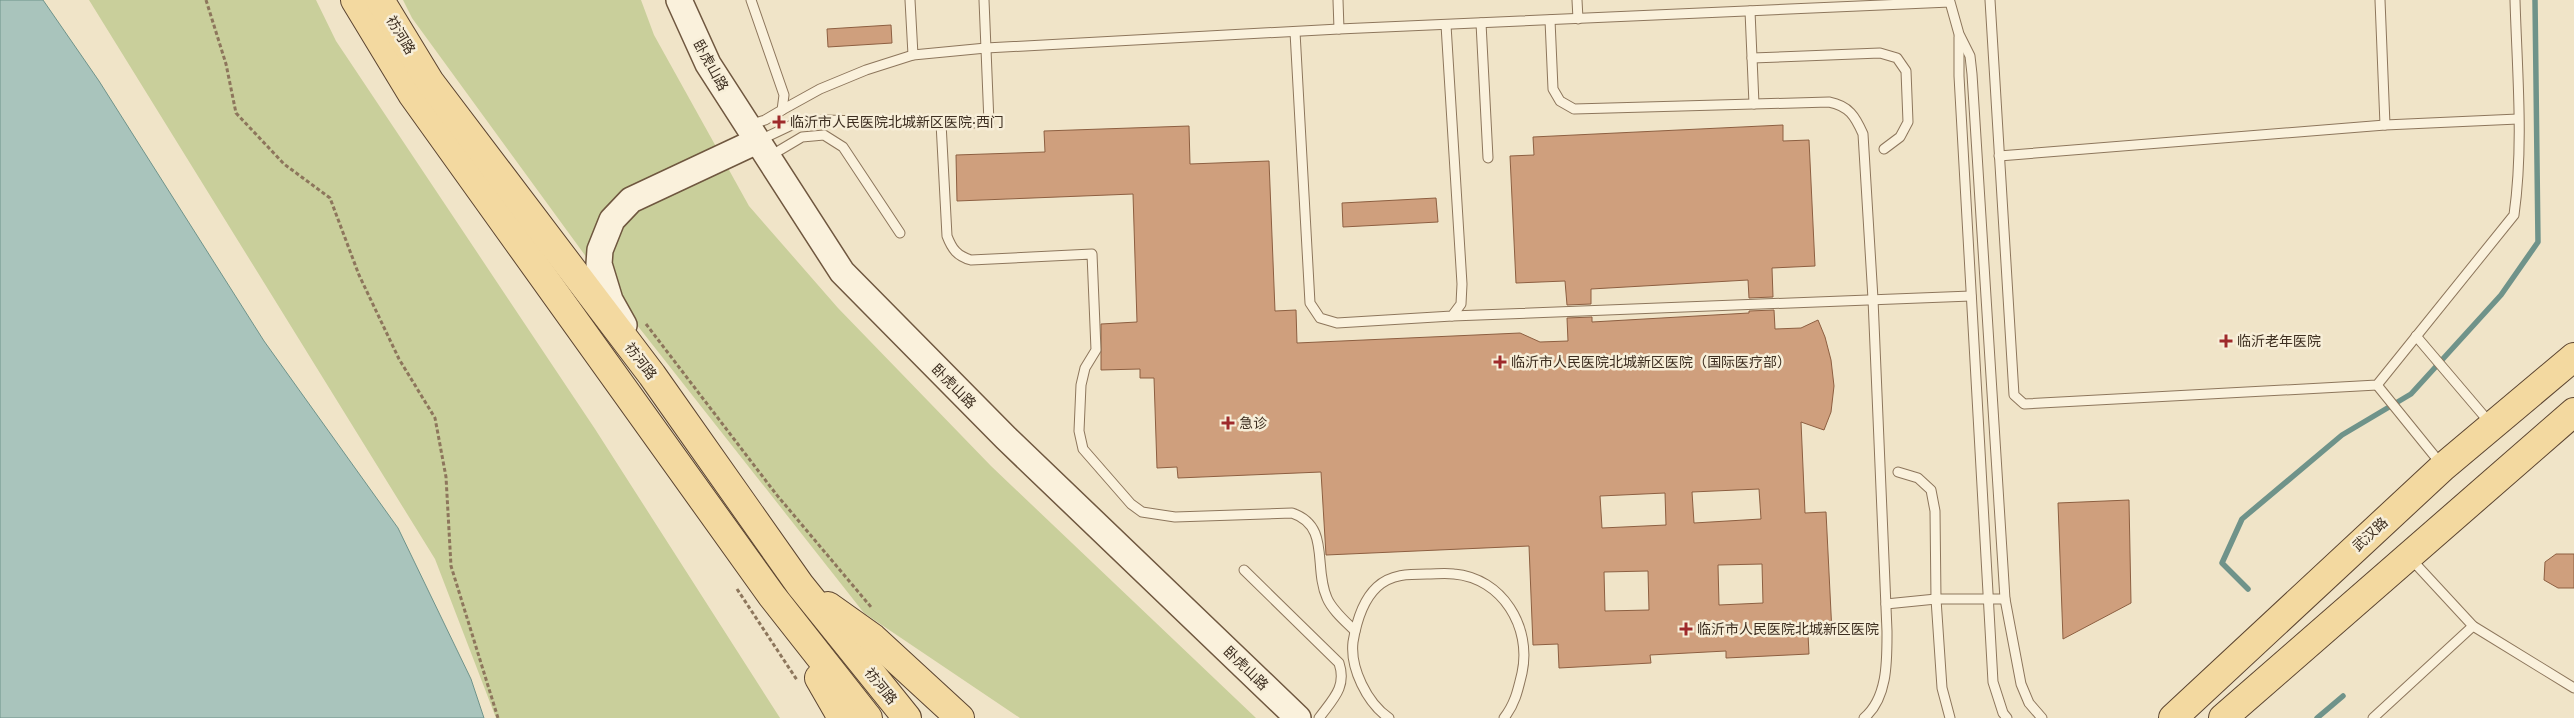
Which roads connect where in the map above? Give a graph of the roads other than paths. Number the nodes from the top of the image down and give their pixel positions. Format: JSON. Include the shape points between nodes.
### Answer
{"nodes":[{"id":1,"x":355,"y":0,"type":"edge"},
{"id":2,"x":380,"y":0,"type":"edge"},
{"id":3,"x":679,"y":0,"type":"edge"},
{"id":4,"x":751,"y":0,"type":"edge"},
{"id":5,"x":910,"y":0,"type":"edge"},
{"id":6,"x":984,"y":0,"type":"edge"},
{"id":7,"x":1338,"y":0,"type":"edge"},
{"id":8,"x":1577,"y":0,"type":"edge"},
{"id":9,"x":1990,"y":0,"type":"edge"},
{"id":10,"x":2380,"y":0,"type":"edge"},
{"id":11,"x":2515,"y":0,"type":"edge"},
{"id":12,"x":1950,"y":1,"type":"edge"},
{"id":13,"x":1820,"y":4,"type":"edge"},
{"id":14,"x":1750,"y":11,"type":"junction"},
{"id":15,"x":1578,"y":18,"type":"junction"},
{"id":16,"x":1550,"y":20,"type":"junction"},
{"id":17,"x":1481,"y":23,"type":"junction"},
{"id":18,"x":1446,"y":25,"type":"junction"},
{"id":19,"x":1339,"y":29,"type":"junction"},
{"id":20,"x":1295,"y":32,"type":"junction"},
{"id":21,"x":1959,"y":34,"type":"junction"},
{"id":22,"x":986,"y":48,"type":"junction"},
{"id":23,"x":913,"y":55,"type":"junction"},
{"id":24,"x":1752,"y":58,"type":"junction"},
{"id":25,"x":1754,"y":104,"type":"junction"},
{"id":26,"x":782,"y":110,"type":"junction"},
{"id":27,"x":2518,"y":119,"type":"junction"},
{"id":28,"x":941,"y":124,"type":"junction"},
{"id":29,"x":2385,"y":125,"type":"junction"},
{"id":30,"x":758,"y":141,"type":"junction"},
{"id":31,"x":1884,"y":149,"type":"dead end"},
{"id":32,"x":1999,"y":156,"type":"junction"},
{"id":33,"x":1488,"y":158,"type":"dead end"},
{"id":34,"x":900,"y":233,"type":"dead end"},
{"id":35,"x":1971,"y":296,"type":"junction"},
{"id":36,"x":1873,"y":299,"type":"junction"},
{"id":37,"x":1452,"y":316,"type":"junction"},
{"id":38,"x":2416,"y":336,"type":"junction"},
{"id":39,"x":2574,"y":357,"type":"edge"},
{"id":40,"x":652,"y":375,"type":"junction"},
{"id":41,"x":2377,"y":384,"type":"junction"},
{"id":42,"x":2574,"y":412,"type":"edge"},
{"id":43,"x":2491,"y":426,"type":"junction"},
{"id":44,"x":2443,"y":466,"type":"junction"},
{"id":45,"x":1898,"y":472,"type":"dead end"},
{"id":46,"x":2408,"y":556,"type":"junction"},
{"id":47,"x":1244,"y":570,"type":"dead end"},
{"id":48,"x":800,"y":585,"type":"junction"},
{"id":49,"x":772,"y":596,"type":"junction"},
{"id":50,"x":1936,"y":599,"type":"junction"},
{"id":51,"x":2005,"y":599,"type":"junction"},
{"id":52,"x":1990,"y":600,"type":"junction"},
{"id":53,"x":1886,"y":604,"type":"junction"},
{"id":54,"x":2473,"y":626,"type":"junction"},
{"id":55,"x":1355,"y":631,"type":"junction"},
{"id":56,"x":2574,"y":688,"type":"edge"},
{"id":57,"x":842,"y":718,"type":"edge"},
{"id":58,"x":868,"y":718,"type":"edge"},
{"id":59,"x":907,"y":718,"type":"edge"},
{"id":60,"x":960,"y":718,"type":"edge"},
{"id":61,"x":1298,"y":718,"type":"edge"},
{"id":62,"x":1319,"y":718,"type":"edge"},
{"id":63,"x":1389,"y":718,"type":"edge"},
{"id":64,"x":1504,"y":718,"type":"edge"},
{"id":65,"x":1864,"y":718,"type":"edge"},
{"id":66,"x":1950,"y":718,"type":"edge"},
{"id":67,"x":2007,"y":718,"type":"edge"},
{"id":68,"x":2042,"y":718,"type":"edge"},
{"id":69,"x":2172,"y":718,"type":"edge"},
{"id":70,"x":2223,"y":718,"type":"edge"},
{"id":71,"x":2373,"y":718,"type":"edge"}],
"edges":[{"from":1,"to":49,"type":"main road","name":"祊河路","via":[[412,94]]},
{"from":2,"to":40,"type":"main road","name":"祊河路","via":[[430,82]]},
{"from":3,"to":30,"type":"street","name":"卧虎山路","via":[[708,64]]},
{"from":4,"to":26,"type":"lane","via":[[784,95]]},
{"from":5,"to":23,"type":"lane"},
{"from":6,"to":22,"type":"lane"},
{"from":7,"to":19,"type":"lane"},
{"from":8,"to":15,"type":"lane"},
{"from":9,"to":32,"type":"lane"},
{"from":10,"to":29,"type":"lane"},
{"from":11,"to":27,"type":"lane"},
{"from":12,"to":13,"type":"lane"},
{"from":12,"to":21,"type":"lane"},
{"from":13,"to":14,"type":"lane"},
{"from":14,"to":15,"type":"lane"},
{"from":14,"to":24,"type":"lane"},
{"from":15,"to":16,"type":"lane"},
{"from":16,"to":17,"type":"lane"},
{"from":16,"to":25,"type":"lane","via":[[1553,89],[1560,101],[1574,109]]},
{"from":17,"to":18,"type":"lane"},
{"from":17,"to":33,"type":"lane"},
{"from":18,"to":19,"type":"lane"},
{"from":18,"to":37,"type":"lane","via":[[1462,284],[1461,304]]},
{"from":19,"to":20,"type":"lane"},
{"from":20,"to":22,"type":"lane"},
{"from":20,"to":37,"type":"lane","via":[[1310,303],[1320,318],[1337,322]]},
{"from":21,"to":35,"type":"lane"},
{"from":21,"to":51,"type":"lane","via":[[1970,56],[1972,74]]},
{"from":22,"to":23,"type":"lane"},
{"from":22,"to":28,"type":"lane","via":[[989,123]]},
{"from":23,"to":26,"type":"lane","via":[[839,82]]},
{"from":24,"to":25,"type":"lane"},
{"from":24,"to":31,"type":"lane","via":[[1880,53],[1897,58],[1906,71],[1908,122],[1900,137]]},
{"from":25,"to":36,"type":"lane","via":[[1829,102],[1843,104],[1855,115],[1864,134]]},
{"from":26,"to":30,"type":"lane","via":[[766,120]]},
{"from":27,"to":29,"type":"lane"},
{"from":27,"to":38,"type":"lane","via":[[2518,189],[2514,215]]},
{"from":28,"to":30,"type":"lane","via":[[825,120],[796,123]]},
{"from":28,"to":55,"type":"lane","via":[[947,236],[959,256],[971,260],[1092,254],[1096,350],[1085,368],[1081,385],[1079,430],[1083,449],[1130,504],[1142,512],[1175,517],[1292,513],[1304,517],[1318,540],[1321,579],[1327,599]]},
{"from":29,"to":32,"type":"lane"},
{"from":30,"to":34,"type":"lane","via":[[824,135],[843,147]]},
{"from":30,"to":40,"type":"street","via":[[631,200],[612,220],[600,250],[599,264],[610,300]]},
{"from":30,"to":61,"type":"street","name":"卧虎山路","via":[[842,272],[1006,438]]},
{"from":32,"to":41,"type":"lane","via":[[2014,396],[2024,404]]},
{"from":35,"to":36,"type":"lane"},
{"from":35,"to":52,"type":"lane"},
{"from":36,"to":37,"type":"lane"},
{"from":36,"to":53,"type":"lane"},
{"from":38,"to":41,"type":"lane"},
{"from":38,"to":43,"type":"lane"},
{"from":39,"to":43,"type":"main road","name":"武汉路"},
{"from":40,"to":48,"type":"main road","name":"祊河路"},
{"from":41,"to":44,"type":"lane"},
{"from":42,"to":46,"type":"main road"},
{"from":43,"to":44,"type":"main road","name":"武汉路"},
{"from":44,"to":69,"type":"main road","name":"武汉路"},
{"from":45,"to":50,"type":"lane","via":[[1918,478],[1931,490],[1935,511]]},
{"from":46,"to":54,"type":"lane"},
{"from":46,"to":70,"type":"main road"},
{"from":47,"to":62,"type":"lane","via":[[1339,663],[1344,676],[1341,686]]},
{"from":48,"to":59,"type":"main road","name":"祊河路"},
{"from":48,"to":60,"type":"main road","via":[[873,638]]},
{"from":49,"to":57,"type":"main road"},
{"from":49,"to":58,"type":"main road","name":"祊河路"},
{"from":50,"to":52,"type":"lane"},
{"from":50,"to":53,"type":"lane"},
{"from":50,"to":66,"type":"lane","via":[[1942,688]]},
{"from":51,"to":52,"type":"lane"},
{"from":51,"to":68,"type":"lane","via":[[2020,684],[2029,703]]},
{"from":52,"to":67,"type":"lane","via":[[1993,682]]},
{"from":53,"to":65,"type":"lane","via":[[1887,660],[1882,688],[1872,711]]},
{"from":54,"to":56,"type":"lane"},
{"from":54,"to":71,"type":"lane"},
{"from":55,"to":63,"type":"lane","via":[[1356,669],[1366,692]]},
{"from":55,"to":64,"type":"lane","via":[[1360,613],[1376,588],[1388,579],[1407,574],[1454,574],[1485,583],[1501,595],[1518,619],[1524,645],[1525,660],[1516,698]]}]}
